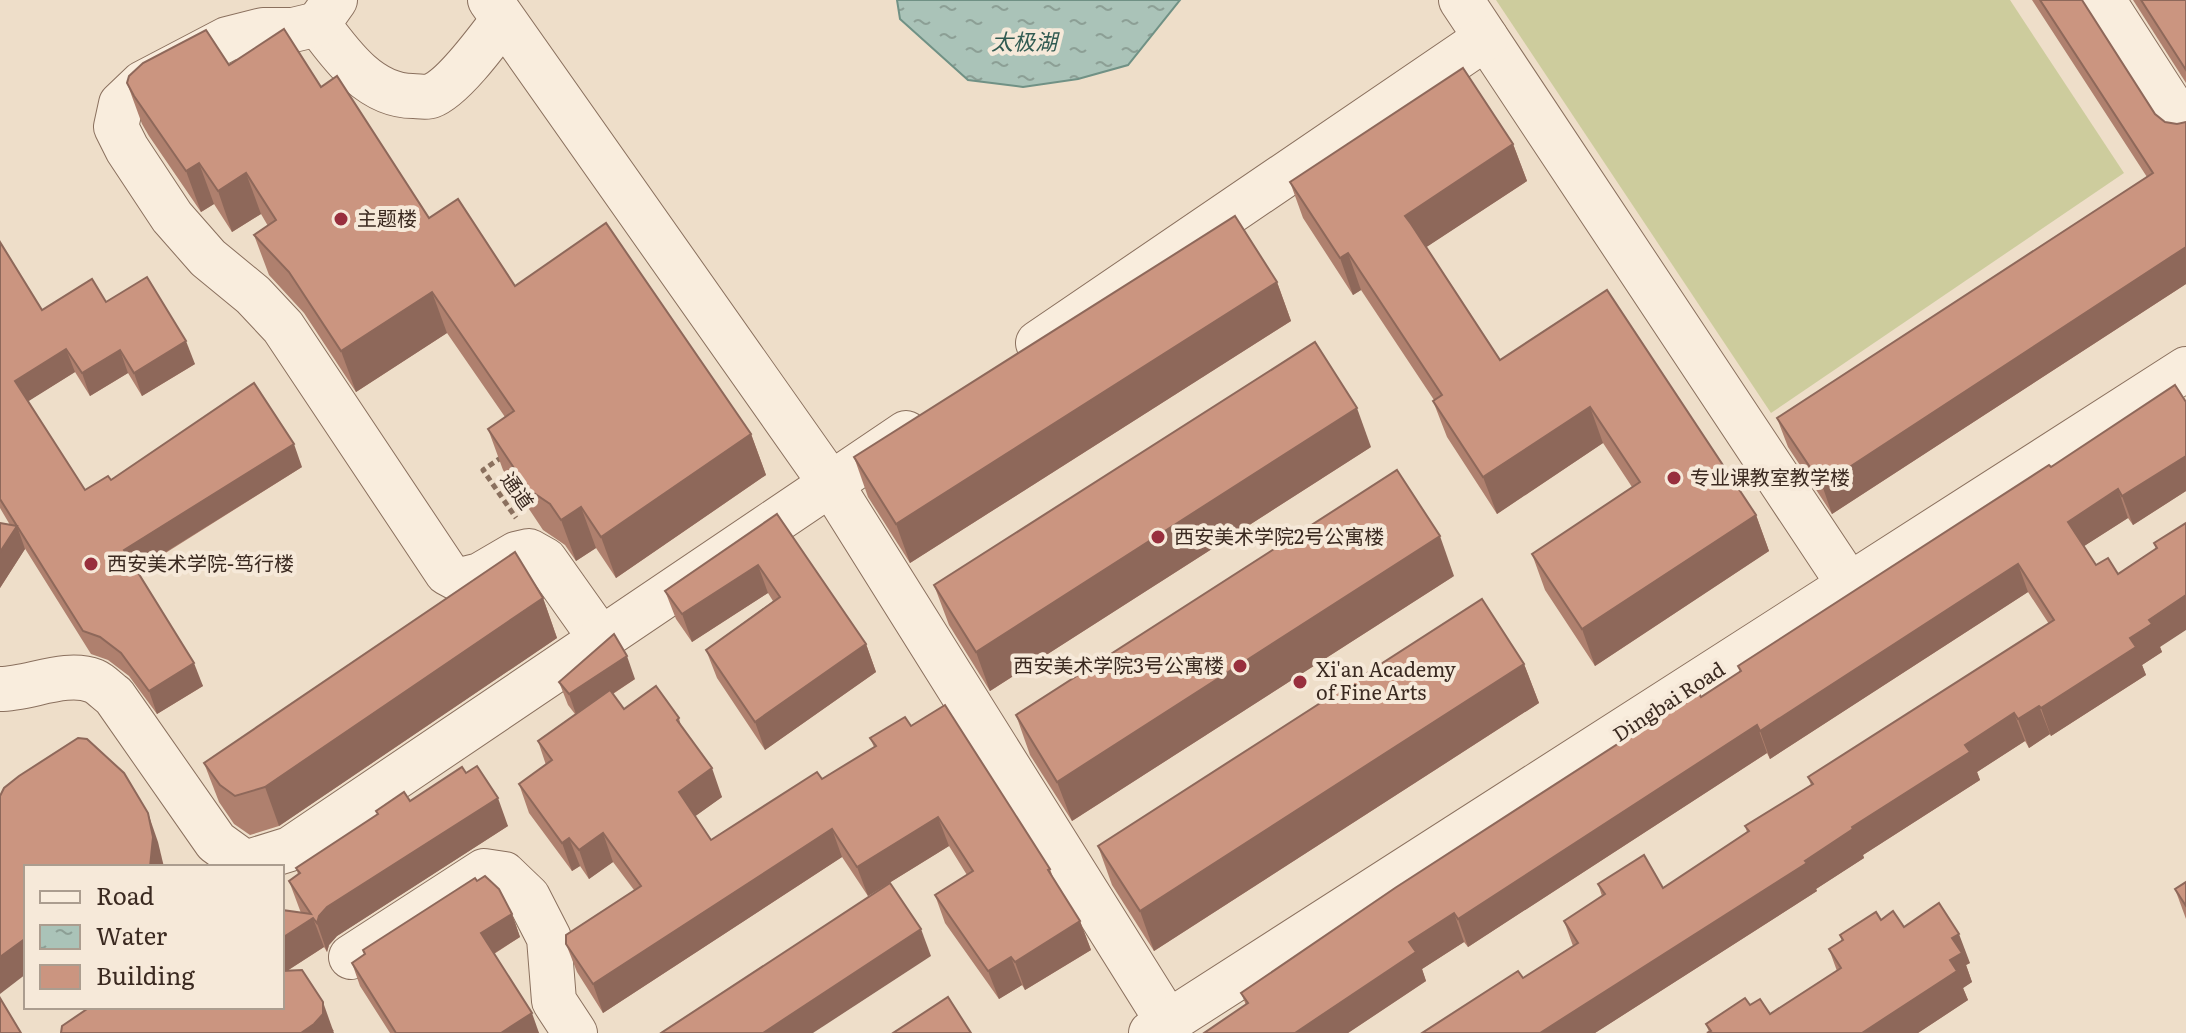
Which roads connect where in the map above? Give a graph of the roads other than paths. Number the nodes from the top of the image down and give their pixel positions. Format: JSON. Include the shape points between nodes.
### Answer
{"nodes":[{"id":1,"x":1461,"y":0,"type":"edge"},
{"id":2,"x":2103,"y":0,"type":"edge"},
{"id":3,"x":496,"y":10,"type":"edge"},
{"id":4,"x":326,"y":12,"type":"edge"},
{"id":5,"x":1486,"y":38,"type":"junction"},
{"id":6,"x":2186,"y":129,"type":"edge"},
{"id":7,"x":1001,"y":368,"type":"edge"},
{"id":8,"x":2186,"y":369,"type":"edge"},
{"id":9,"x":936,"y":413,"type":"edge"},
{"id":10,"x":831,"y":484,"type":"junction"},
{"id":11,"x":1850,"y":586,"type":"junction"},
{"id":12,"x":601,"y":639,"type":"junction"},
{"id":13,"x":0,"y":689,"type":"edge"},
{"id":14,"x":351,"y":957,"type":"dead end"},
{"id":15,"x":1159,"y":1028,"type":"edge"},
{"id":16,"x":575,"y":1033,"type":"edge"}],
"edges":[{"from":1,"to":5,"type":"street"},
{"from":2,"to":6,"type":"street"},
{"from":3,"to":4,"type":"street","via":[[464,70],[431,97],[403,96],[372,83],[340,54]]},
{"from":3,"to":10,"type":"street"},
{"from":4,"to":12,"type":"street","via":[[293,30],[263,30],[227,39],[143,83],[121,104],[116,127],[172,217],[283,327],[447,573],[460,580],[480,575],[529,551],[545,560]]},
{"from":5,"to":7,"type":"street"},
{"from":5,"to":11,"type":"street"},
{"from":8,"to":11,"type":"street","name":"Dingbai Road"},
{"from":9,"to":10,"type":"street"},
{"from":10,"to":12,"type":"street"},
{"from":10,"to":15,"type":"street"},
{"from":11,"to":15,"type":"street","name":"Dingbai Road"},
{"from":12,"to":13,"type":"street","via":[[290,849],[245,863],[216,842],[114,696],[93,681],[57,678]]},
{"from":14,"to":16,"type":"street","via":[[484,871],[504,874],[528,897],[549,938],[554,1001]]}]}
